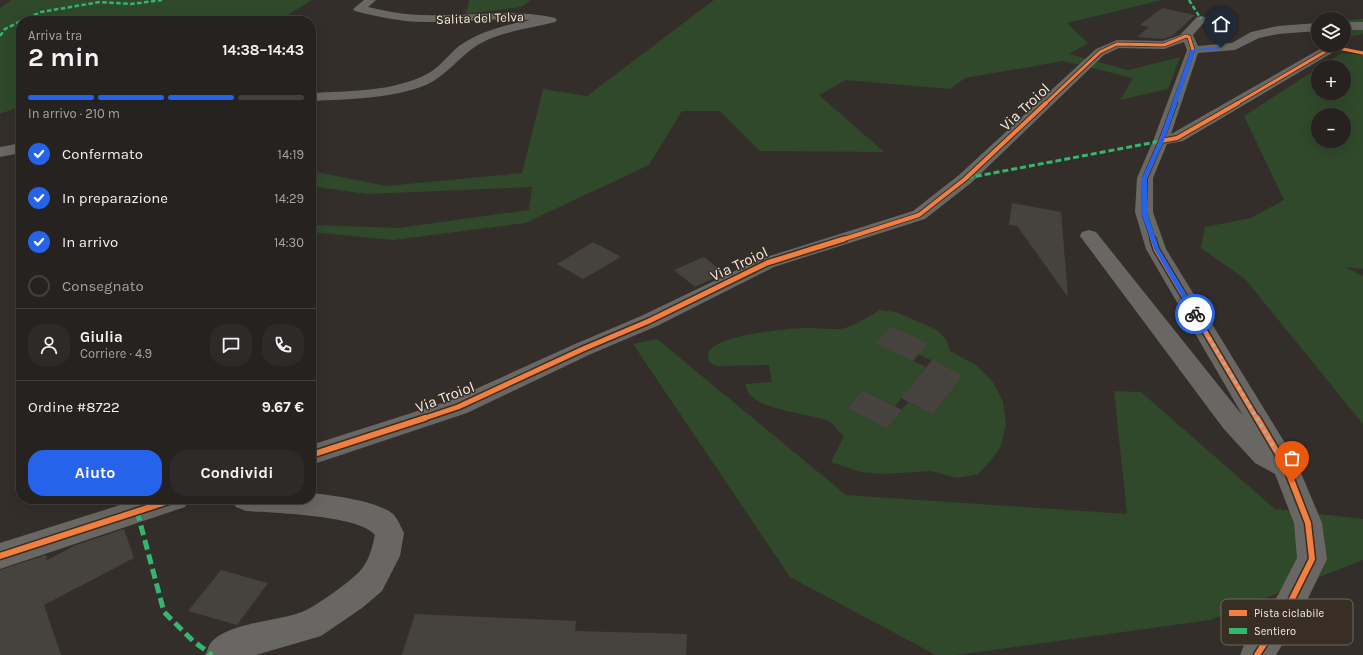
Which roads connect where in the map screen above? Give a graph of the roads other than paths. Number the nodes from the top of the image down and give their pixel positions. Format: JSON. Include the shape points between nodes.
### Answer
{"nodes":[{"id":1,"x":371,"y":0,"type":"edge"},
{"id":2,"x":1201,"y":19,"type":"dead end"},
{"id":3,"x":1351,"y":26,"type":"edge"},
{"id":4,"x":1363,"y":26,"type":"edge"},
{"id":5,"x":1311,"y":28,"type":"edge"},
{"id":6,"x":1189,"y":43,"type":"junction"},
{"id":7,"x":1324,"y":52,"type":"edge"},
{"id":8,"x":316,"y":97,"type":"edge"},
{"id":9,"x":1161,"y":141,"type":"junction"},
{"id":10,"x":16,"y":149,"type":"edge"},
{"id":11,"x":0,"y":152,"type":"edge"},
{"id":12,"x":1089,"y":236,"type":"dead end"},
{"id":13,"x":316,"y":453,"type":"edge"},
{"id":14,"x":1287,"y":469,"type":"junction"},
{"id":15,"x":160,"y":504,"type":"edge"},
{"id":16,"x":295,"y":504,"type":"edge"},
{"id":17,"x":0,"y":556,"type":"edge"},
{"id":18,"x":1292,"y":599,"type":"edge"},
{"id":19,"x":1263,"y":645,"type":"edge"},
{"id":20,"x":222,"y":655,"type":"edge"},
{"id":21,"x":1256,"y":655,"type":"edge"}],
"edges":[{"from":1,"to":8,"type":"street","name":"Salita del Telva","via":[[359,8],[397,17],[424,19],[518,15],[551,20],[524,24],[479,39],[434,75],[399,89]]},
{"from":2,"to":6,"type":"street","name":"Via Troiol"},
{"from":3,"to":4,"type":"street"},
{"from":5,"to":6,"type":"street","via":[[1255,35],[1235,46]]},
{"from":6,"to":9,"type":"street"},
{"from":6,"to":13,"type":"street","name":"Via Troiol","via":[[1117,44],[1100,52],[982,163],[919,215],[767,263],[649,321],[458,407]]},
{"from":7,"to":9,"type":"street","via":[[1177,138]]},
{"from":9,"to":14,"type":"street","via":[[1145,178],[1144,212],[1156,249]]},
{"from":10,"to":11,"type":"street"},
{"from":12,"to":14,"type":"street","via":[[1232,421],[1264,456]]},
{"from":14,"to":18,"type":"street","via":[[1308,523],[1312,559]]},
{"from":15,"to":17,"type":"street"},
{"from":16,"to":20,"type":"street","via":[[362,514],[381,522],[390,533],[385,556],[371,581],[351,598],[310,625],[245,641]]},
{"from":19,"to":21,"type":"street"}]}
